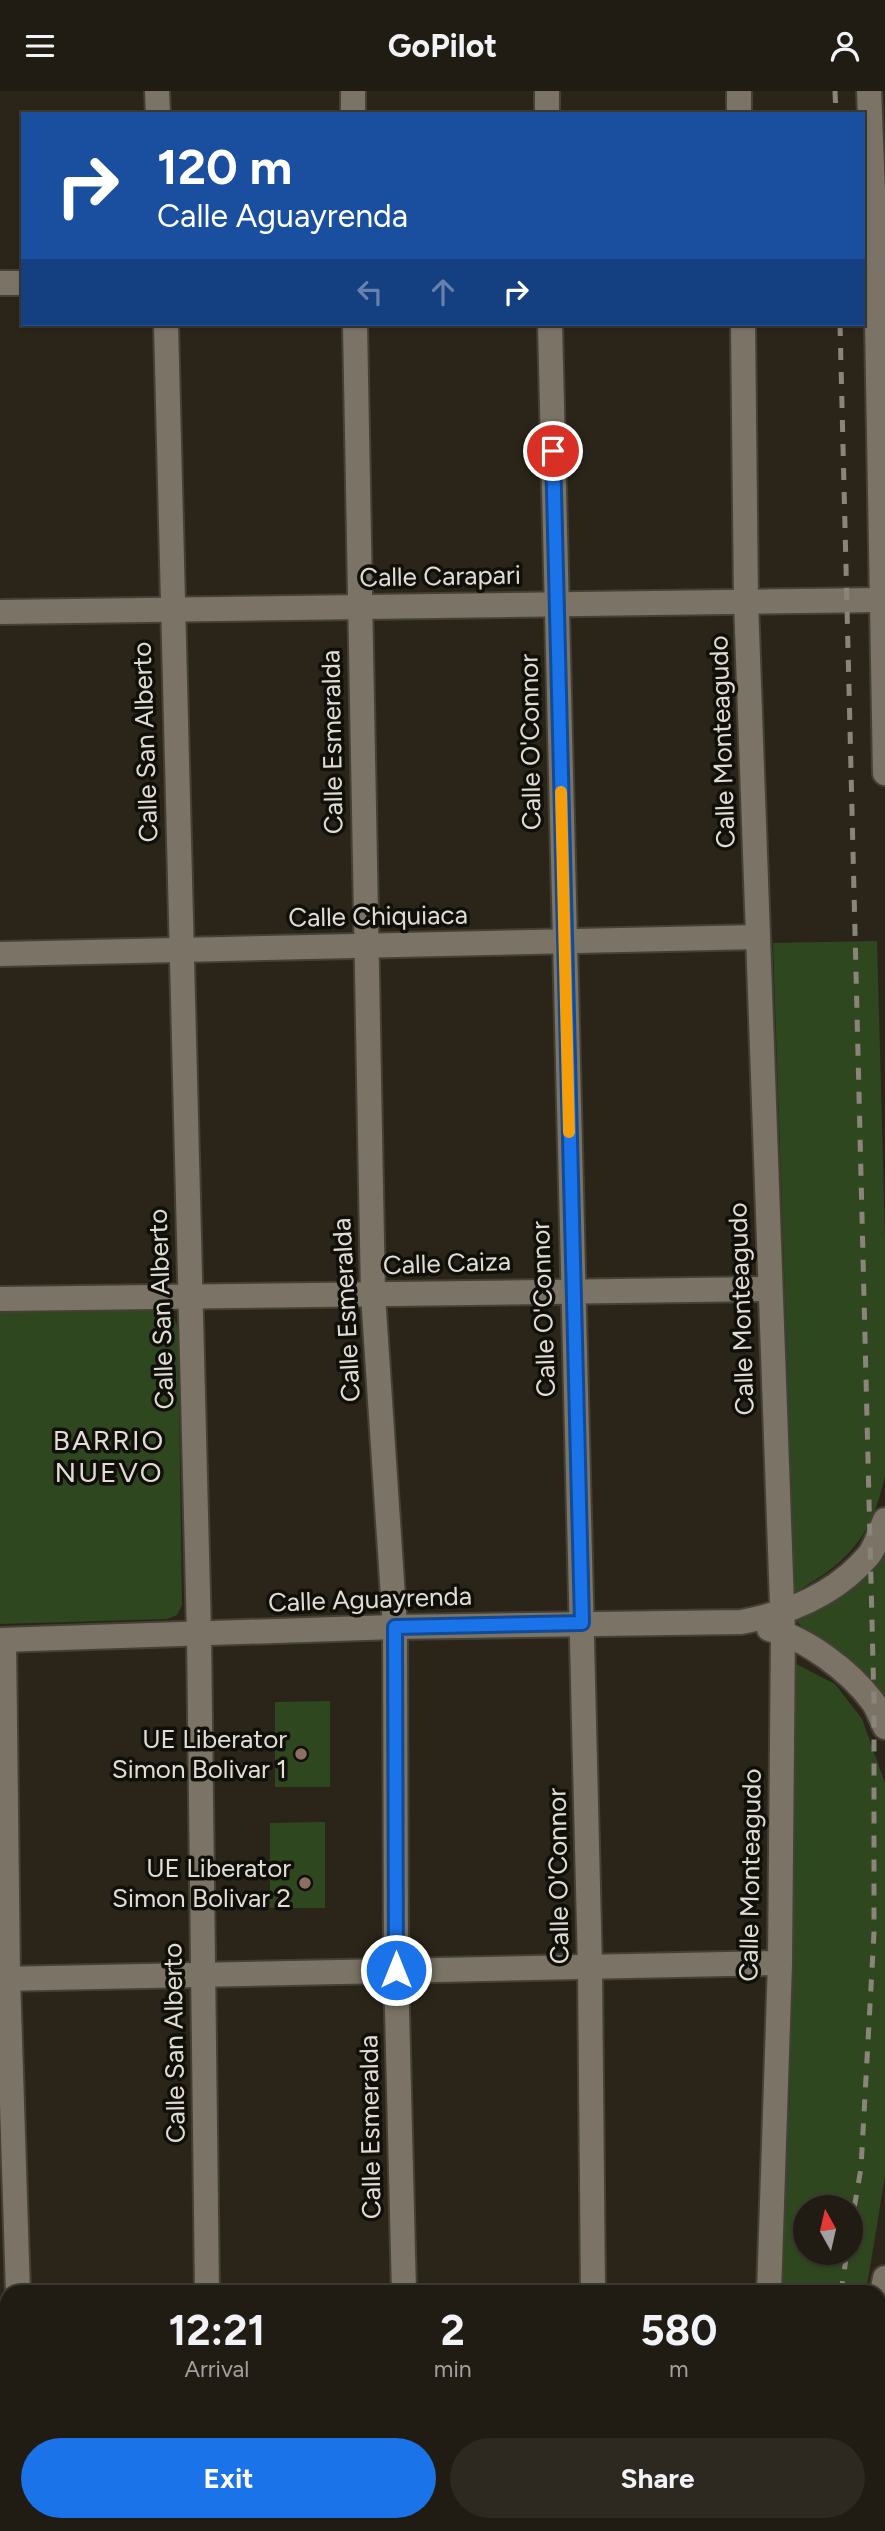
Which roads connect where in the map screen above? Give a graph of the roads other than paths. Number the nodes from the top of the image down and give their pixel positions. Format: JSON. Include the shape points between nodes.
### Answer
{"nodes":[{"id":1,"x":157,"y":91,"type":"edge"},
{"id":2,"x":353,"y":91,"type":"edge"},
{"id":3,"x":547,"y":91,"type":"edge"},
{"id":4,"x":739,"y":91,"type":"edge"},
{"id":5,"x":869,"y":91,"type":"edge"},
{"id":6,"x":158,"y":112,"type":"edge"},
{"id":7,"x":353,"y":112,"type":"edge"},
{"id":8,"x":547,"y":112,"type":"edge"},
{"id":9,"x":740,"y":112,"type":"edge"},
{"id":10,"x":875,"y":266,"type":"edge"},
{"id":11,"x":0,"y":283,"type":"edge"},
{"id":12,"x":21,"y":283,"type":"edge"},
{"id":13,"x":166,"y":326,"type":"edge"},
{"id":14,"x":355,"y":326,"type":"edge"},
{"id":15,"x":550,"y":326,"type":"edge"},
{"id":16,"x":743,"y":326,"type":"edge"},
{"id":17,"x":881,"y":600,"type":"junction"},
{"id":18,"x":747,"y":602,"type":"junction"},
{"id":19,"x":556,"y":604,"type":"junction"},
{"id":20,"x":358,"y":607,"type":"junction"},
{"id":21,"x":172,"y":610,"type":"junction"},
{"id":22,"x":0,"y":612,"type":"edge"},
{"id":23,"x":885,"y":773,"type":"edge"},
{"id":24,"x":758,"y":937,"type":"junction"},
{"id":25,"x":564,"y":941,"type":"junction"},
{"id":26,"x":366,"y":946,"type":"junction"},
{"id":27,"x":181,"y":950,"type":"junction"},
{"id":28,"x":0,"y":954,"type":"edge"},
{"id":29,"x":572,"y":1289,"type":"junction"},
{"id":30,"x":770,"y":1289,"type":"junction"},
{"id":31,"x":373,"y":1295,"type":"junction"},
{"id":32,"x":191,"y":1296,"type":"junction"},
{"id":33,"x":0,"y":1299,"type":"edge"},
{"id":34,"x":885,"y":1521,"type":"edge"},
{"id":35,"x":582,"y":1623,"type":"junction"},
{"id":36,"x":782,"y":1623,"type":"junction"},
{"id":37,"x":395,"y":1627,"type":"junction"},
{"id":38,"x":200,"y":1634,"type":"junction"},
{"id":39,"x":2,"y":1640,"type":"edge"},
{"id":40,"x":885,"y":1727,"type":"edge"},
{"id":41,"x":780,"y":1962,"type":"junction"},
{"id":42,"x":590,"y":1969,"type":"junction"},
{"id":43,"x":396,"y":1970,"type":"junction"},
{"id":44,"x":202,"y":1974,"type":"junction"},
{"id":45,"x":4,"y":1979,"type":"edge"},
{"id":46,"x":18,"y":2285,"type":"edge"},
{"id":47,"x":207,"y":2285,"type":"edge"},
{"id":48,"x":404,"y":2285,"type":"edge"},
{"id":49,"x":593,"y":2285,"type":"edge"},
{"id":50,"x":769,"y":2285,"type":"edge"}],
"edges":[{"from":1,"to":6,"type":"street"},
{"from":2,"to":7,"type":"street"},
{"from":3,"to":8,"type":"street"},
{"from":4,"to":9,"type":"street"},
{"from":5,"to":10,"type":"street"},
{"from":10,"to":17,"type":"street"},
{"from":11,"to":12,"type":"street"},
{"from":13,"to":21,"type":"street","name":"Calle San Alberto"},
{"from":14,"to":20,"type":"street","name":"Calle Esmeralda"},
{"from":15,"to":19,"type":"street","name":"Calle O'Connor"},
{"from":16,"to":18,"type":"street","name":"Calle Monteagudo"},
{"from":17,"to":18,"type":"street","name":"Calle Carapari"},
{"from":17,"to":23,"type":"street"},
{"from":18,"to":19,"type":"street","name":"Calle Carapari"},
{"from":18,"to":24,"type":"street","name":"Calle Monteagudo"},
{"from":19,"to":20,"type":"street","name":"Calle Carapari"},
{"from":19,"to":25,"type":"street","name":"Calle O'Connor"},
{"from":20,"to":21,"type":"street","name":"Calle Carapari"},
{"from":20,"to":26,"type":"street","name":"Calle Esmeralda"},
{"from":21,"to":22,"type":"street","name":"Calle Carapari"},
{"from":21,"to":27,"type":"street","name":"Calle San Alberto"},
{"from":24,"to":25,"type":"street","name":"Calle Chiquiaca"},
{"from":24,"to":30,"type":"street","name":"Calle Monteagudo"},
{"from":25,"to":26,"type":"street","name":"Calle Chiquiaca"},
{"from":25,"to":29,"type":"street","name":"Calle O'Connor"},
{"from":26,"to":27,"type":"street","name":"Calle Chiquiaca"},
{"from":26,"to":31,"type":"street","name":"Calle Esmeralda"},
{"from":27,"to":28,"type":"street","name":"Calle Chiquiaca"},
{"from":27,"to":32,"type":"street","name":"Calle San Alberto"},
{"from":29,"to":30,"type":"street","name":"Calle Caiza"},
{"from":29,"to":31,"type":"street","name":"Calle Caiza"},
{"from":29,"to":35,"type":"street","name":"Calle O'Connor"},
{"from":30,"to":36,"type":"street","name":"Calle Monteagudo"},
{"from":31,"to":32,"type":"street","name":"Calle Caiza"},
{"from":31,"to":37,"type":"street","name":"Calle Esmeralda"},
{"from":32,"to":33,"type":"street","name":"Calle Caiza"},
{"from":32,"to":38,"type":"street","name":"Calle San Alberto"},
{"from":34,"to":36,"type":"street","name":"Calle Aguayrenda","via":[[870,1554],[829,1591]]},
{"from":35,"to":36,"type":"street","name":"Calle Aguayrenda"},
{"from":35,"to":37,"type":"street","name":"Calle Aguayrenda"},
{"from":35,"to":42,"type":"street","name":"Calle O'Connor"},
{"from":36,"to":40,"type":"street","via":[[837,1666],[874,1703]]},
{"from":36,"to":41,"type":"street","name":"Calle Monteagudo"},
{"from":37,"to":38,"type":"street","name":"Calle Aguayrenda"},
{"from":37,"to":43,"type":"street","name":"Calle Esmeralda"},
{"from":38,"to":39,"type":"street","name":"Calle Aguayrenda"},
{"from":38,"to":44,"type":"street","name":"Calle San Alberto"},
{"from":39,"to":45,"type":"street"},
{"from":41,"to":42,"type":"street"},
{"from":41,"to":50,"type":"street","name":"Calle Monteagudo"},
{"from":42,"to":43,"type":"street"},
{"from":42,"to":49,"type":"street","name":"Calle O'Connor"},
{"from":43,"to":44,"type":"street"},
{"from":43,"to":48,"type":"street","name":"Calle Esmeralda"},
{"from":44,"to":45,"type":"street"},
{"from":44,"to":47,"type":"street","name":"Calle San Alberto"},
{"from":45,"to":46,"type":"street"}]}
